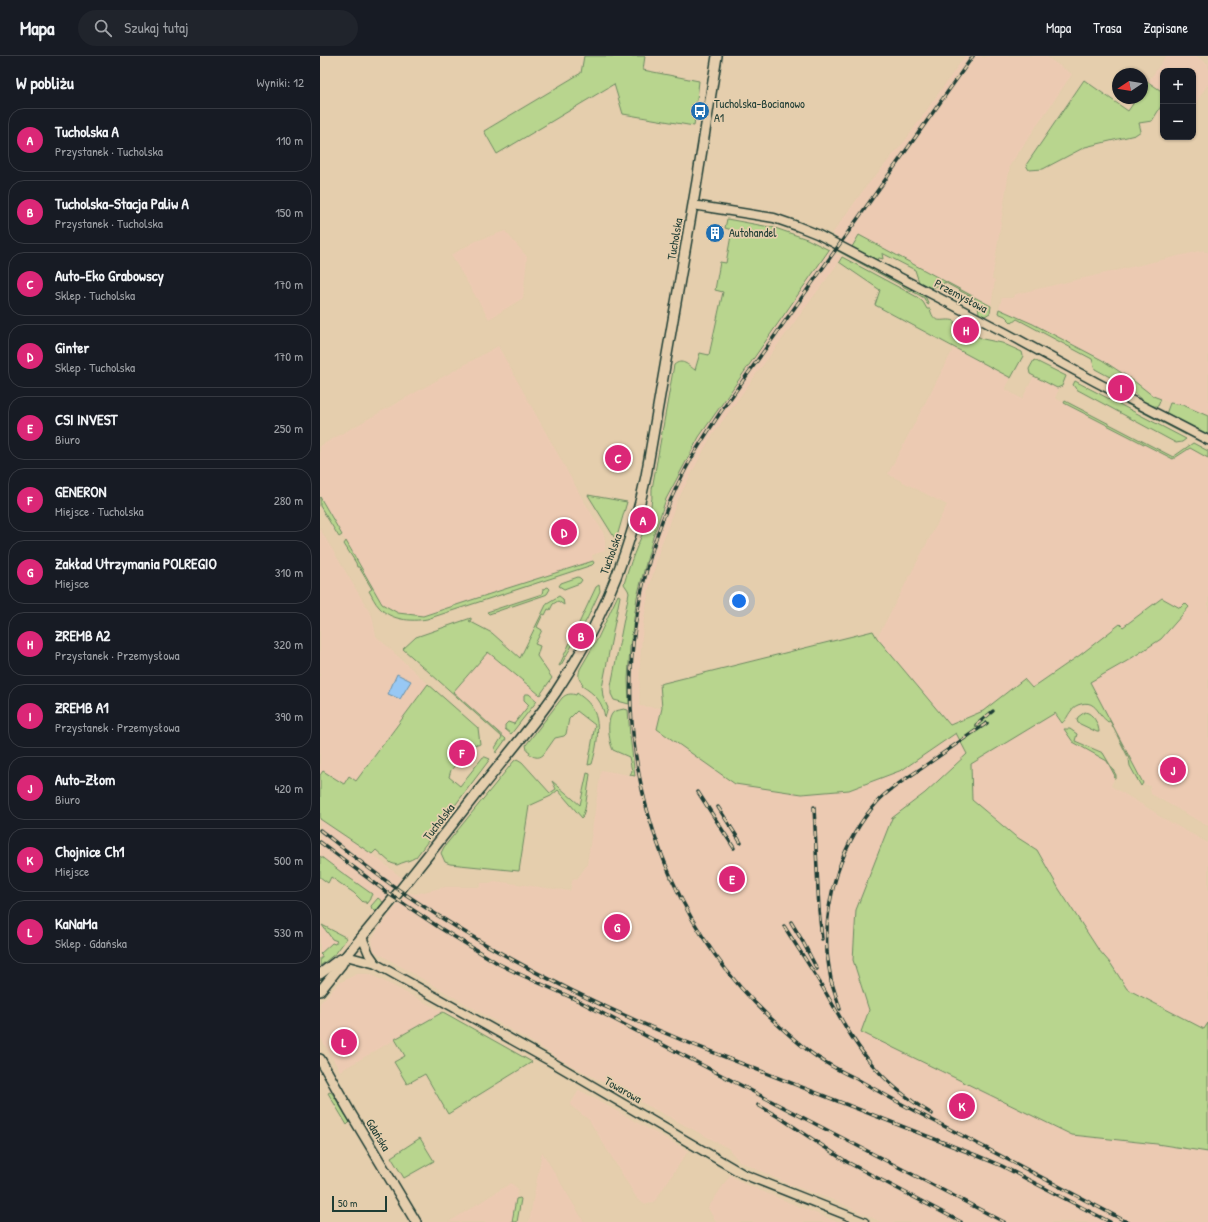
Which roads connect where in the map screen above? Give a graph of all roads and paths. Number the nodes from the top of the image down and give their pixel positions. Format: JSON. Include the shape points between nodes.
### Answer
{"nodes":[{"id":1,"x":717,"y":56,"type":"edge"},
{"id":2,"x":693,"y":205,"type":"junction"},
{"id":3,"x":1208,"y":440,"type":"edge"},
{"id":4,"x":362,"y":937,"type":"junction"},
{"id":5,"x":346,"y":956,"type":"junction"},
{"id":6,"x":376,"y":964,"type":"junction"},
{"id":7,"x":320,"y":974,"type":"edge"},
{"id":8,"x":320,"y":990,"type":"edge"},
{"id":9,"x":320,"y":1059,"type":"edge"},
{"id":10,"x":416,"y":1222,"type":"edge"},
{"id":11,"x":864,"y":1222,"type":"edge"}],
"edges":[{"from":1,"to":2,"type":"main road","name":"Tucholska"},
{"from":2,"to":3,"type":"street","name":"Przemysłowa","via":[[774,218],[817,234]]},
{"from":2,"to":4,"type":"main road","name":"Tucholska","via":[[641,497],[625,554],[598,620],[551,699]]},
{"from":4,"to":5,"type":"main road","name":"Tucholska"},
{"from":4,"to":6,"type":"street"},
{"from":5,"to":6,"type":"street","name":"Towarowa"},
{"from":5,"to":7,"type":"main road","name":"Tucholska"},
{"from":5,"to":8,"type":"main road","name":"Tucholska"},
{"from":6,"to":11,"type":"street","name":"Towarowa","via":[[550,1061],[743,1174]]},
{"from":9,"to":10,"type":"main road","name":"Gdańska"}]}
